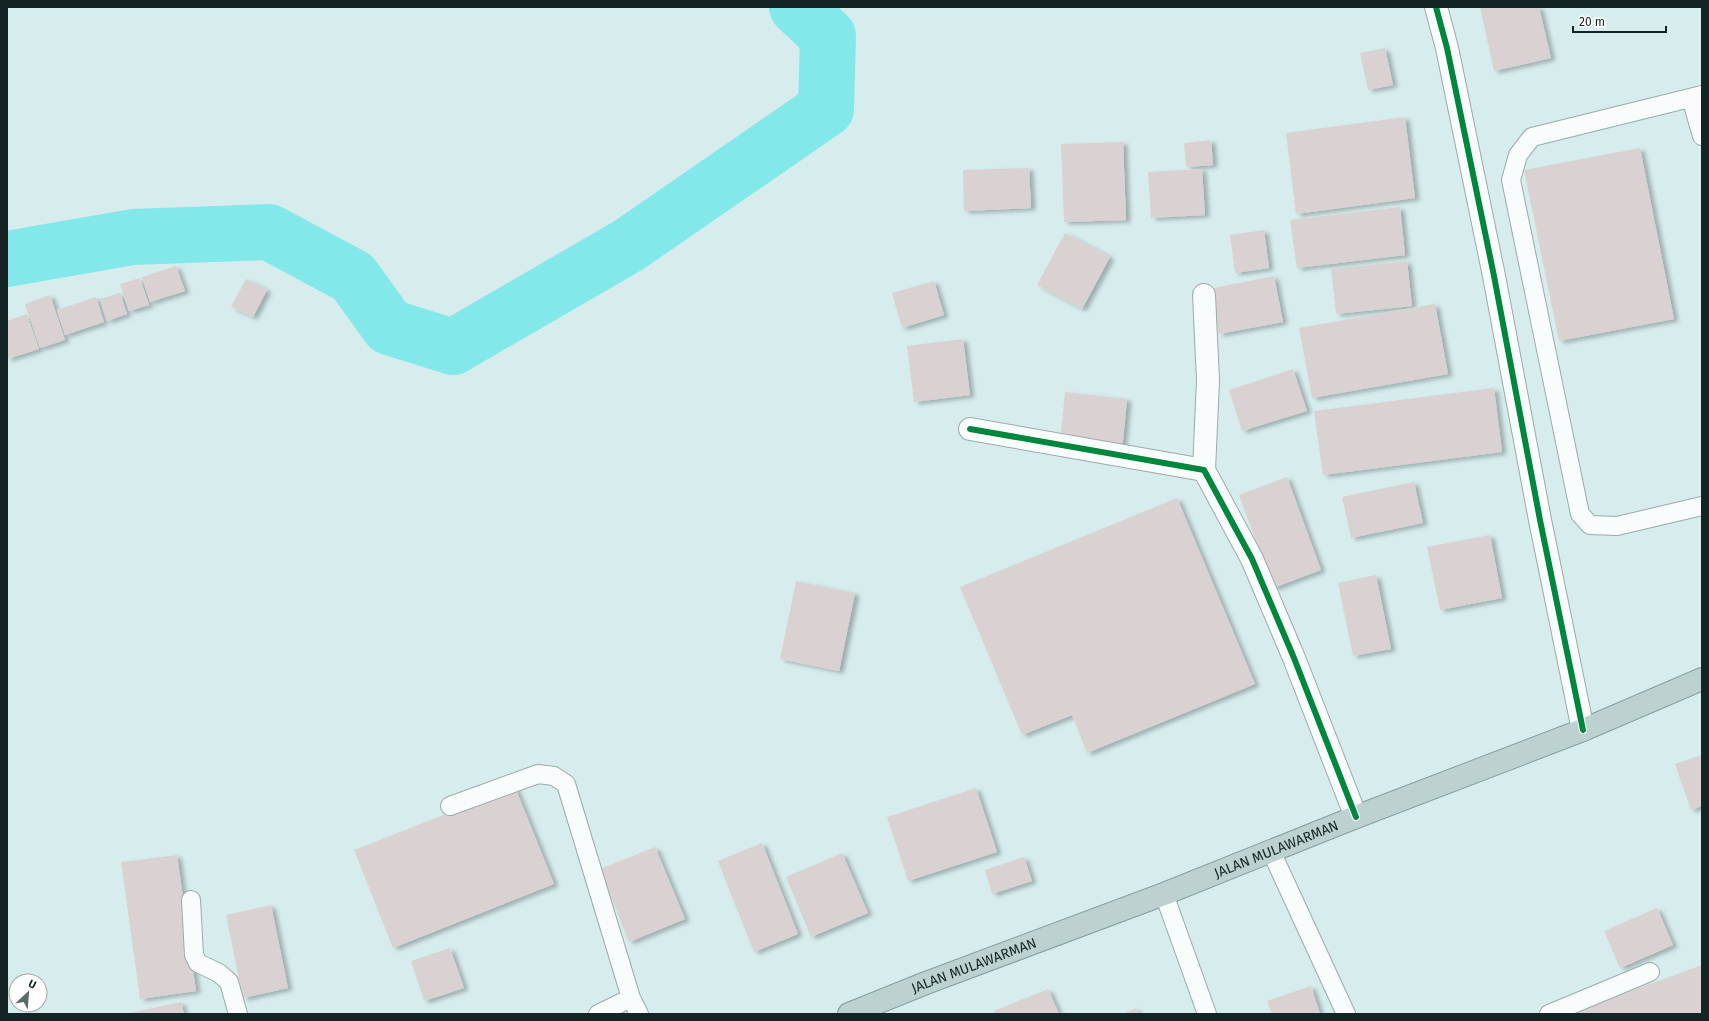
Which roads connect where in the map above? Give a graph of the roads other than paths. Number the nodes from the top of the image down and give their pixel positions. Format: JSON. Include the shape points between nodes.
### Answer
{"nodes":[{"id":1,"x":1436,"y":7,"type":"edge"},
{"id":2,"x":1696,"y":97,"type":"edge"},
{"id":3,"x":1702,"y":136,"type":"edge"},
{"id":4,"x":1204,"y":295,"type":"dead end"},
{"id":5,"x":970,"y":428,"type":"dead end"},
{"id":6,"x":1204,"y":470,"type":"junction"},
{"id":7,"x":1702,"y":506,"type":"edge"},
{"id":8,"x":1702,"y":679,"type":"edge"},
{"id":9,"x":1583,"y":730,"type":"junction"},
{"id":10,"x":450,"y":806,"type":"dead end"},
{"id":11,"x":1356,"y":817,"type":"junction"},
{"id":12,"x":1271,"y":851,"type":"junction"},
{"id":13,"x":1164,"y":894,"type":"junction"},
{"id":14,"x":191,"y":900,"type":"dead end"},
{"id":15,"x":1650,"y":972,"type":"dead end"},
{"id":16,"x":631,"y":998,"type":"junction"},
{"id":17,"x":238,"y":1014,"type":"edge"},
{"id":18,"x":598,"y":1014,"type":"edge"},
{"id":19,"x":639,"y":1014,"type":"edge"},
{"id":20,"x":849,"y":1014,"type":"edge"},
{"id":21,"x":1207,"y":1014,"type":"edge"},
{"id":22,"x":1346,"y":1014,"type":"edge"},
{"id":23,"x":1549,"y":1014,"type":"edge"}],
"edges":[{"from":1,"to":9,"type":"street","via":[[1447,48],[1491,261]]},
{"from":2,"to":3,"type":"lane"},
{"from":2,"to":7,"type":"lane","via":[[1532,137],[1518,155],[1511,180],[1580,514],[1590,525],[1617,526]]},
{"from":4,"to":6,"type":"street","via":[[1208,380]]},
{"from":5,"to":6,"type":"street"},
{"from":6,"to":11,"type":"street","via":[[1255,566]]},
{"from":8,"to":9,"type":"highway","name":"JALAN MULAWARMAN"},
{"from":9,"to":11,"type":"highway","name":"JALAN MULAWARMAN"},
{"from":10,"to":16,"type":"lane","via":[[538,774],[554,776],[566,784]]},
{"from":11,"to":12,"type":"highway","name":"JALAN MULAWARMAN"},
{"from":12,"to":13,"type":"highway","name":"JALAN MULAWARMAN"},
{"from":12,"to":22,"type":"lane"},
{"from":13,"to":20,"type":"highway","name":"JALAN MULAWARMAN"},
{"from":13,"to":21,"type":"lane"},
{"from":14,"to":17,"type":"lane","via":[[194,955],[198,963],[220,973],[229,982]]},
{"from":15,"to":23,"type":"lane"},
{"from":16,"to":18,"type":"lane"},
{"from":16,"to":19,"type":"lane"}]}
